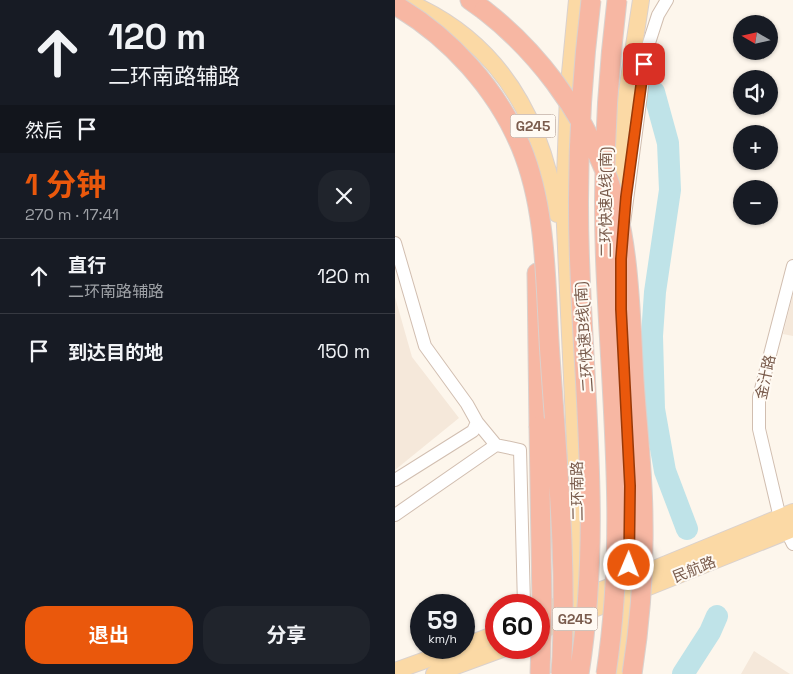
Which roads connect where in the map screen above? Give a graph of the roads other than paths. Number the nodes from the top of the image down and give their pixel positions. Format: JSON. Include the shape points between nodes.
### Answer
{"nodes":[{"id":1,"x":403,"y":0,"type":"edge"},
{"id":2,"x":470,"y":0,"type":"edge"},
{"id":3,"x":577,"y":0,"type":"edge"},
{"id":4,"x":591,"y":0,"type":"edge"},
{"id":5,"x":619,"y":0,"type":"edge"},
{"id":6,"x":641,"y":0,"type":"edge"},
{"id":7,"x":667,"y":0,"type":"edge"},
{"id":8,"x":395,"y":4,"type":"edge"},
{"id":9,"x":450,"y":25,"type":"junction"},
{"id":10,"x":529,"y":170,"type":"junction"},
{"id":11,"x":617,"y":171,"type":"junction"},
{"id":12,"x":395,"y":243,"type":"edge"},
{"id":13,"x":793,"y":266,"type":"edge"},
{"id":14,"x":568,"y":308,"type":"junction"},
{"id":15,"x":623,"y":338,"type":"junction"},
{"id":16,"x":477,"y":422,"type":"junction"},
{"id":17,"x":496,"y":445,"type":"junction"},
{"id":18,"x":395,"y":480,"type":"edge"},
{"id":19,"x":395,"y":515,"type":"edge"},
{"id":20,"x":789,"y":527,"type":"edge"},
{"id":21,"x":628,"y":588,"type":"junction"},
{"id":22,"x":524,"y":594,"type":"edge"},
{"id":23,"x":576,"y":599,"type":"junction"},
{"id":24,"x":550,"y":609,"type":"edge"},
{"id":25,"x":575,"y":616,"type":"junction"},
{"id":26,"x":550,"y":626,"type":"edge"},
{"id":27,"x":485,"y":655,"type":"edge"},
{"id":28,"x":428,"y":659,"type":"edge"},
{"id":29,"x":395,"y":671,"type":"edge"},
{"id":30,"x":434,"y":674,"type":"edge"},
{"id":31,"x":539,"y":674,"type":"edge"},
{"id":32,"x":561,"y":674,"type":"edge"},
{"id":33,"x":570,"y":674,"type":"edge"},
{"id":34,"x":574,"y":674,"type":"edge"},
{"id":35,"x":579,"y":674,"type":"edge"},
{"id":36,"x":605,"y":674,"type":"edge"},
{"id":37,"x":617,"y":674,"type":"edge"},
{"id":38,"x":623,"y":674,"type":"edge"},
{"id":39,"x":632,"y":674,"type":"edge"}],
"edges":[{"from":1,"to":9,"type":"main road","number":"G245"},
{"from":2,"to":39,"type":"highway","bridge":true,"via":[[518,39],[553,81],[589,137],[615,205],[629,298],[643,518],[641,597]]},
{"from":3,"to":14,"type":"main road","via":[[565,160],[564,240]]},
{"from":4,"to":35,"type":"highway","name":"二环快速B线(南)","bridge":true,"via":[[581,105],[578,206],[592,525],[588,602]]},
{"from":5,"to":11,"type":"main road","via":[[615,68]]},
{"from":5,"to":36,"type":"highway","name":"二环快速A线(南)","bridge":true,"via":[[604,170],[618,516],[614,604]]},
{"from":6,"to":11,"type":"main road"},
{"from":7,"to":15,"type":"street","via":[[650,36],[638,108],[623,237]]},
{"from":8,"to":9,"type":"street","via":[[422,11]]},
{"from":8,"to":10,"type":"highway","bridge":true,"via":[[441,37],[480,80],[503,111]]},
{"from":9,"to":14,"type":"main road","number":"G245","via":[[496,65],[519,98],[536,132],[555,204]]},
{"from":10,"to":31,"type":"highway","bridge":true,"via":[[537,252],[542,606]]},
{"from":10,"to":32,"type":"highway","bridge":true,"via":[[540,221],[554,412],[562,580]]},
{"from":11,"to":15,"type":"main road"},
{"from":12,"to":16,"type":"street","via":[[425,346]]},
{"from":13,"to":20,"type":"street","name":"金汁路","via":[[759,397],[759,429]]},
{"from":14,"to":23,"type":"main road","name":"二环南路","number":"G245","via":[[577,487]]},
{"from":15,"to":21,"type":"main road","via":[[630,486]]},
{"from":16,"to":17,"type":"street"},
{"from":16,"to":18,"type":"street","via":[[473,431]]},
{"from":17,"to":19,"type":"street"},
{"from":17,"to":22,"type":"street","via":[[521,450]]},
{"from":20,"to":21,"type":"main road","name":"民航路"},
{"from":21,"to":23,"type":"main road","name":"民航路"},
{"from":21,"to":25,"type":"main road","name":"民航路"},
{"from":21,"to":37,"type":"main road"},
{"from":21,"to":38,"type":"street"},
{"from":23,"to":24,"type":"main road","name":"民航路"},
{"from":23,"to":25,"type":"main road","name":"二环南路","number":"G245"},
{"from":25,"to":26,"type":"main road","name":"民航路"},
{"from":25,"to":33,"type":"street"},
{"from":25,"to":34,"type":"main road","name":"二环南路","number":"G245"},
{"from":27,"to":30,"type":"main road"},
{"from":28,"to":29,"type":"main road"}]}
